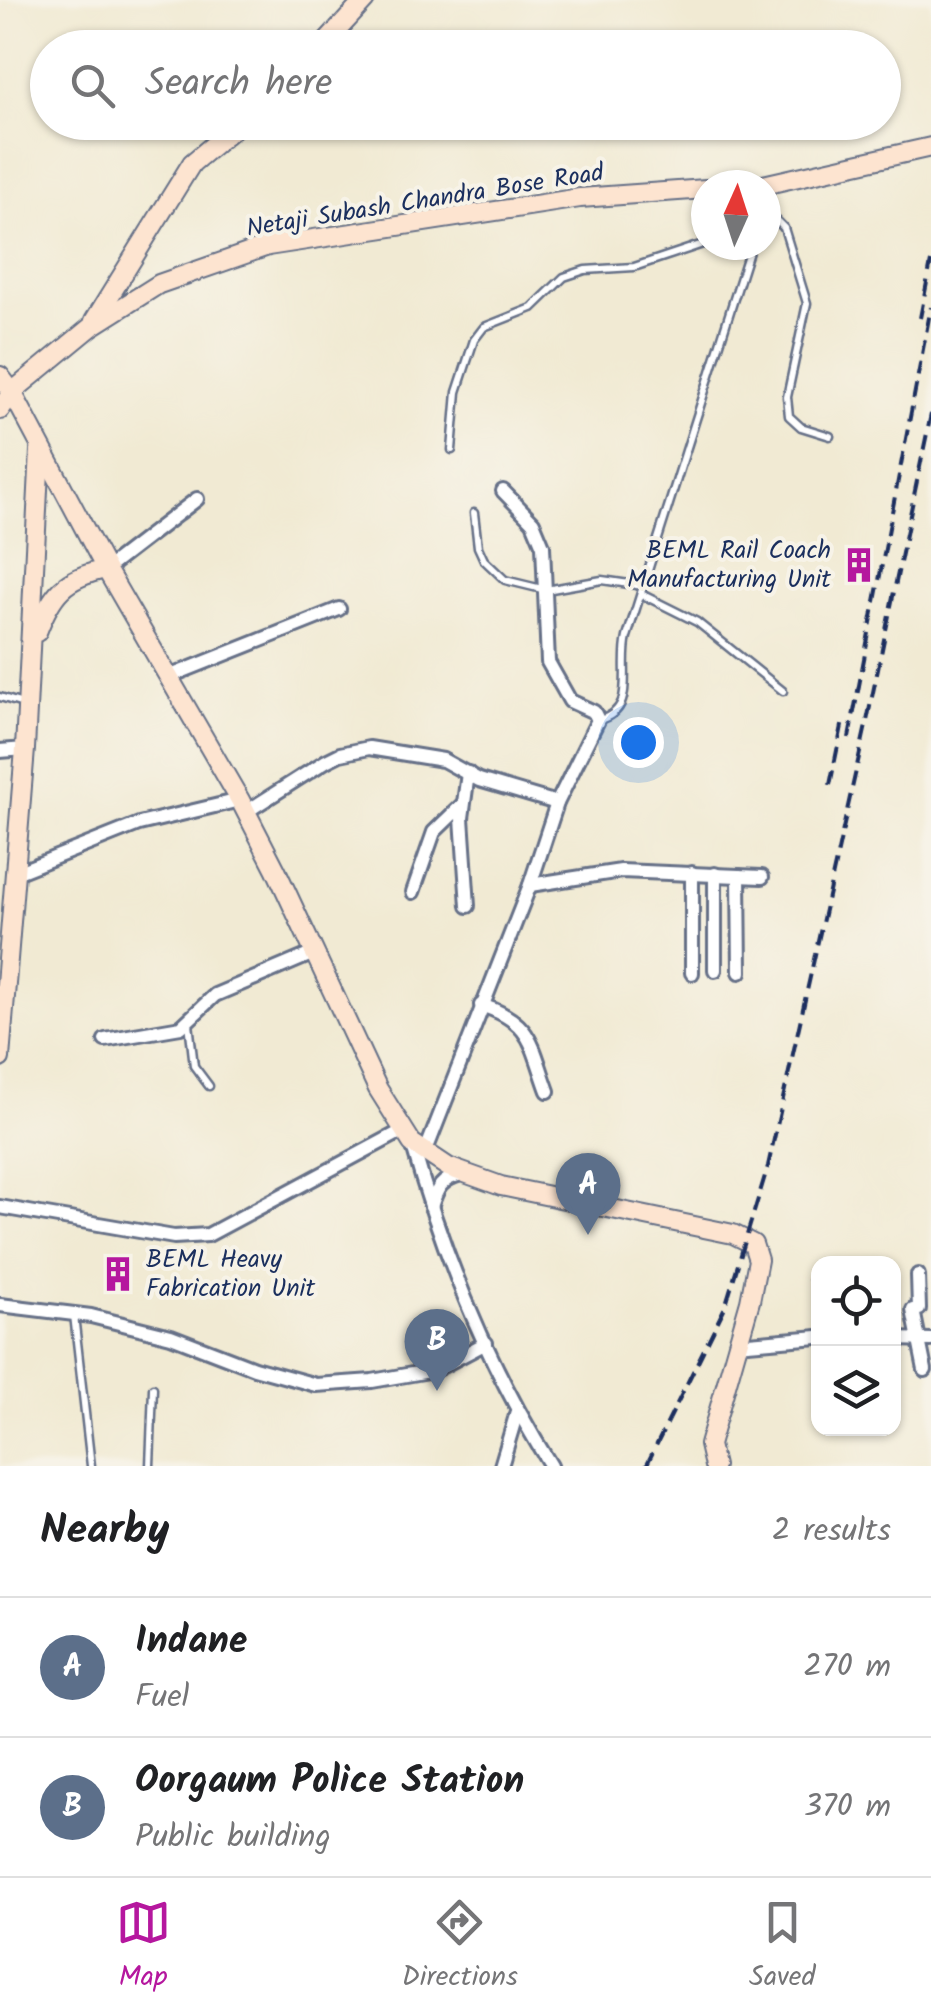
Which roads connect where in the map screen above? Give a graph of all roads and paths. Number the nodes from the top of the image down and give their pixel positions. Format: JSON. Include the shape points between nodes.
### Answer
{"nodes":[{"id":1,"x":366,"y":0,"type":"edge"},
{"id":2,"x":338,"y":30,"type":"edge"},
{"id":3,"x":219,"y":140,"type":"edge"},
{"id":4,"x":931,"y":147,"type":"edge"},
{"id":5,"x":781,"y":183,"type":"edge"},
{"id":6,"x":691,"y":190,"type":"edge"},
{"id":7,"x":781,"y":225,"type":"edge"},
{"id":8,"x":691,"y":248,"type":"edge"},
{"id":9,"x":746,"y":260,"type":"edge"},
{"id":10,"x":91,"y":327,"type":"junction"},
{"id":11,"x":48,"y":364,"type":"junction"},
{"id":12,"x":0,"y":368,"type":"edge"},
{"id":13,"x":0,"y":376,"type":"edge"},
{"id":14,"x":6,"y":392,"type":"edge"},
{"id":15,"x":0,"y":410,"type":"edge"},
{"id":16,"x":830,"y":436,"type":"dead end"},
{"id":17,"x":40,"y":447,"type":"junction"},
{"id":18,"x":452,"y":450,"type":"dead end"},
{"id":19,"x":504,"y":491,"type":"dead end"},
{"id":20,"x":197,"y":500,"type":"dead end"},
{"id":21,"x":474,"y":513,"type":"dead end"},
{"id":22,"x":106,"y":569,"type":"junction"},
{"id":23,"x":546,"y":590,"type":"junction"},
{"id":24,"x":642,"y":590,"type":"junction"},
{"id":25,"x":339,"y":609,"type":"dead end"},
{"id":26,"x":31,"y":646,"type":"junction"},
{"id":27,"x":168,"y":677,"type":"junction"},
{"id":28,"x":782,"y":691,"type":"dead end"},
{"id":29,"x":0,"y":698,"type":"edge"},
{"id":30,"x":28,"y":704,"type":"junction"},
{"id":31,"x":598,"y":720,"type":"junction"},
{"id":32,"x":25,"y":749,"type":"junction"},
{"id":33,"x":0,"y":751,"type":"edge"},
{"id":34,"x":468,"y":773,"type":"junction"},
{"id":35,"x":557,"y":803,"type":"junction"},
{"id":36,"x":463,"y":804,"type":"junction"},
{"id":37,"x":243,"y":806,"type":"junction"},
{"id":38,"x":16,"y":873,"type":"junction"},
{"id":39,"x":692,"y":873,"type":"junction"},
{"id":40,"x":715,"y":874,"type":"junction"},
{"id":41,"x":739,"y":876,"type":"junction"},
{"id":42,"x":762,"y":877,"type":"dead end"},
{"id":43,"x":530,"y":885,"type":"junction"},
{"id":44,"x":413,"y":892,"type":"dead end"},
{"id":45,"x":468,"y":906,"type":"dead end"},
{"id":46,"x":5,"y":937,"type":"edge"},
{"id":47,"x":314,"y":953,"type":"junction"},
{"id":48,"x":715,"y":970,"type":"dead end"},
{"id":49,"x":740,"y":972,"type":"dead end"},
{"id":50,"x":692,"y":973,"type":"dead end"},
{"id":51,"x":3,"y":995,"type":"edge"},
{"id":52,"x":482,"y":1006,"type":"junction"},
{"id":53,"x":188,"y":1021,"type":"junction"},
{"id":54,"x":105,"y":1040,"type":"dead end"},
{"id":55,"x":0,"y":1058,"type":"edge"},
{"id":56,"x":209,"y":1086,"type":"dead end"},
{"id":57,"x":548,"y":1091,"type":"dead end"},
{"id":58,"x":413,"y":1142,"type":"junction"},
{"id":59,"x":464,"y":1173,"type":"junction"},
{"id":60,"x":0,"y":1206,"type":"edge"},
{"id":61,"x":430,"y":1210,"type":"junction"},
{"id":62,"x":918,"y":1275,"type":"dead end"},
{"id":63,"x":0,"y":1305,"type":"edge"},
{"id":64,"x":74,"y":1314,"type":"junction"},
{"id":65,"x":811,"y":1339,"type":"edge"},
{"id":66,"x":924,"y":1340,"type":"edge"},
{"id":67,"x":486,"y":1343,"type":"junction"},
{"id":68,"x":736,"y":1344,"type":"junction"},
{"id":69,"x":924,"y":1370,"type":"dead end"},
{"id":70,"x":152,"y":1388,"type":"dead end"},
{"id":71,"x":517,"y":1412,"type":"junction"},
{"id":72,"x":91,"y":1466,"type":"edge"},
{"id":73,"x":150,"y":1466,"type":"edge"},
{"id":74,"x":501,"y":1466,"type":"edge"},
{"id":75,"x":551,"y":1466,"type":"edge"},
{"id":76,"x":714,"y":1466,"type":"edge"}],
"edges":[{"from":1,"to":2,"type":"main road"},
{"from":3,"to":10,"type":"main road","via":[[192,163]]},
{"from":4,"to":5,"type":"main road"},
{"from":6,"to":10,"type":"main road","name":"Netaji Subash Chandra Bose Road","via":[[580,198],[268,246],[159,284]]},
{"from":7,"to":16,"type":"lane","via":[[808,303],[787,397],[789,416]]},
{"from":8,"to":18,"type":"lane","via":[[564,277],[532,308],[484,327],[456,392]]},
{"from":9,"to":24,"type":"lane"},
{"from":10,"to":11,"type":"main road","name":"Netaji Subash Chandra Bose Road"},
{"from":11,"to":12,"type":"main road","via":[[20,376]]},
{"from":11,"to":14,"type":"main road","name":"Netaji Subash Chandra Bose Road"},
{"from":13,"to":14,"type":"main road"},
{"from":14,"to":15,"type":"main road","name":"Netaji Subash Chandra Bose Road"},
{"from":14,"to":17,"type":"main road"},
{"from":17,"to":22,"type":"main road"},
{"from":17,"to":26,"type":"main road"},
{"from":19,"to":23,"type":"street","via":[[540,534]]},
{"from":20,"to":22,"type":"street"},
{"from":21,"to":23,"type":"lane","via":[[478,547],[492,570]]},
{"from":22,"to":26,"type":"main road","via":[[72,581],[50,601]]},
{"from":22,"to":27,"type":"main road"},
{"from":23,"to":24,"type":"lane","via":[[602,580]]},
{"from":23,"to":31,"type":"street","via":[[548,662],[570,702]]},
{"from":24,"to":28,"type":"lane","via":[[697,622]]},
{"from":24,"to":31,"type":"lane","via":[[624,652],[623,705]]},
{"from":25,"to":27,"type":"street"},
{"from":26,"to":30,"type":"main road"},
{"from":27,"to":37,"type":"main road"},
{"from":29,"to":30,"type":"lane"},
{"from":30,"to":32,"type":"main road"},
{"from":31,"to":35,"type":"street"},
{"from":32,"to":33,"type":"street"},
{"from":32,"to":38,"type":"main road"},
{"from":34,"to":35,"type":"street"},
{"from":34,"to":36,"type":"street"},
{"from":34,"to":37,"type":"street","via":[[443,760],[355,749]]},
{"from":35,"to":43,"type":"street"},
{"from":36,"to":44,"type":"street","via":[[434,832]]},
{"from":36,"to":45,"type":"street"},
{"from":37,"to":38,"type":"street","via":[[139,824]]},
{"from":37,"to":47,"type":"main road"},
{"from":38,"to":46,"type":"main road"},
{"from":39,"to":40,"type":"street"},
{"from":39,"to":43,"type":"street","via":[[622,870]]},
{"from":39,"to":50,"type":"street"},
{"from":40,"to":41,"type":"street"},
{"from":40,"to":48,"type":"street"},
{"from":41,"to":42,"type":"street"},
{"from":41,"to":49,"type":"street"},
{"from":43,"to":52,"type":"street"},
{"from":46,"to":51,"type":"main road"},
{"from":47,"to":53,"type":"street","via":[[215,995]]},
{"from":47,"to":58,"type":"main road","via":[[378,1089]]},
{"from":51,"to":55,"type":"main road"},
{"from":52,"to":57,"type":"street","via":[[522,1028]]},
{"from":52,"to":58,"type":"street"},
{"from":53,"to":54,"type":"street","via":[[176,1029]]},
{"from":53,"to":56,"type":"lane","via":[[194,1066]]},
{"from":58,"to":59,"type":"main road"},
{"from":58,"to":60,"type":"street","via":[[192,1237]]},
{"from":58,"to":61,"type":"street"},
{"from":59,"to":61,"type":"street","via":[[447,1177]]},
{"from":59,"to":68,"type":"main road","via":[[747,1240],[758,1260]]},
{"from":61,"to":67,"type":"street"},
{"from":62,"to":66,"type":"street","via":[[920,1309],[913,1310]]},
{"from":63,"to":64,"type":"street"},
{"from":64,"to":67,"type":"street","via":[[170,1336],[316,1385],[435,1370]]},
{"from":64,"to":72,"type":"lane"},
{"from":65,"to":68,"type":"street"},
{"from":66,"to":69,"type":"street"},
{"from":67,"to":71,"type":"street"},
{"from":68,"to":76,"type":"main road","via":[[708,1445]]},
{"from":70,"to":73,"type":"lane"},
{"from":71,"to":74,"type":"street"},
{"from":71,"to":75,"type":"street"}]}
